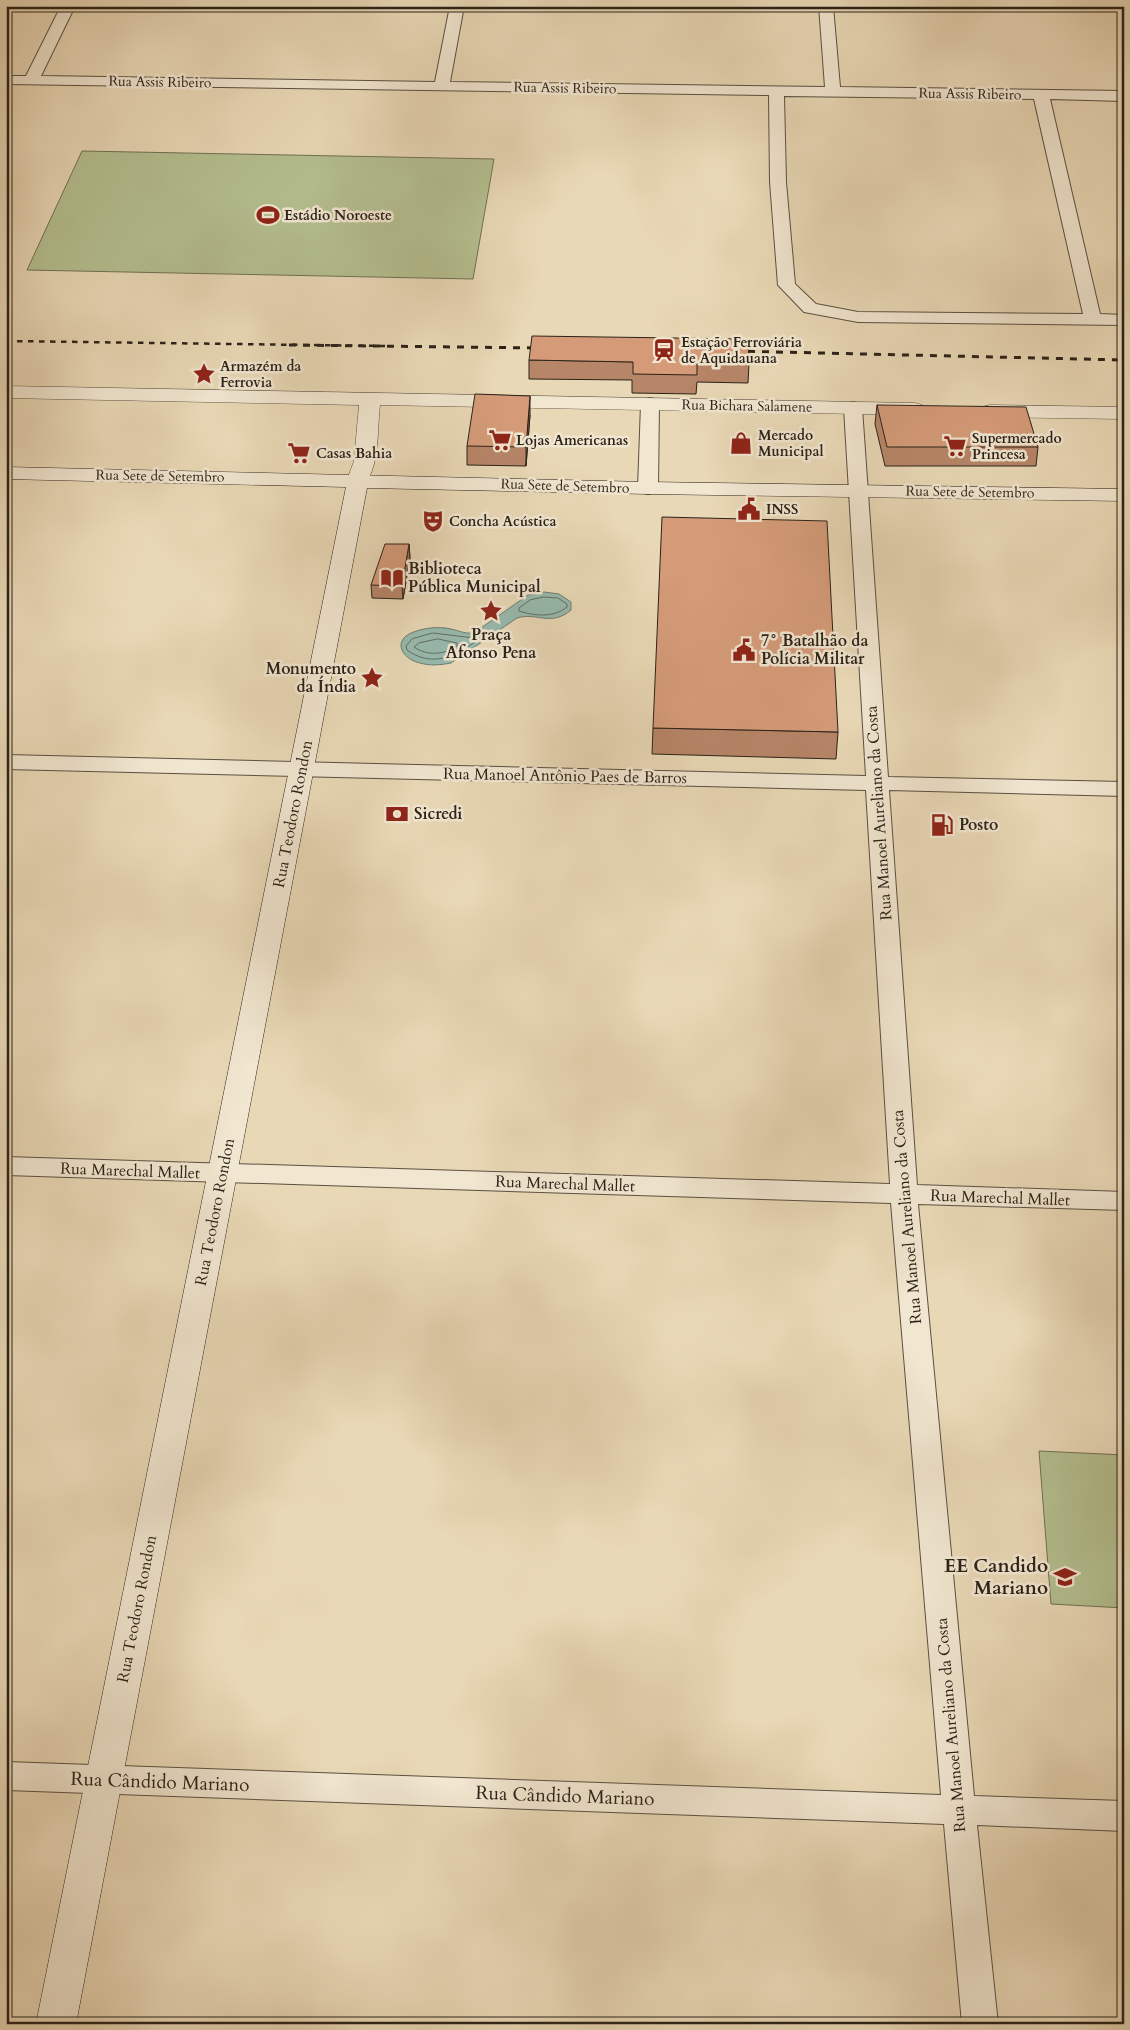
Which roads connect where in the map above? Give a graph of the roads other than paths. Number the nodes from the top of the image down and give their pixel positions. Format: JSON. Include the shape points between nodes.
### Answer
{"nodes":[{"id":1,"x":68,"y":6,"type":"edge"},
{"id":2,"x":457,"y":6,"type":"edge"},
{"id":3,"x":826,"y":6,"type":"edge"},
{"id":4,"x":6,"y":80,"type":"edge"},
{"id":5,"x":32,"y":81,"type":"junction"},
{"id":6,"x":442,"y":86,"type":"junction"},
{"id":7,"x":776,"y":92,"type":"junction"},
{"id":8,"x":833,"y":93,"type":"junction"},
{"id":9,"x":1041,"y":95,"type":"junction"},
{"id":10,"x":1124,"y":96,"type":"edge"},
{"id":11,"x":1093,"y":320,"type":"junction"},
{"id":12,"x":1124,"y":320,"type":"edge"},
{"id":13,"x":6,"y":392,"type":"edge"},
{"id":14,"x":370,"y":399,"type":"junction"},
{"id":15,"x":650,"y":404,"type":"junction"},
{"id":16,"x":853,"y":408,"type":"junction"},
{"id":17,"x":930,"y":410,"type":"edge"},
{"id":18,"x":969,"y":410,"type":"edge"},
{"id":19,"x":1124,"y":413,"type":"edge"},
{"id":20,"x":6,"y":473,"type":"edge"},
{"id":21,"x":358,"y":480,"type":"junction"},
{"id":22,"x":648,"y":488,"type":"junction"},
{"id":23,"x":857,"y":490,"type":"junction"},
{"id":24,"x":1124,"y":495,"type":"edge"},
{"id":25,"x":6,"y":762,"type":"edge"},
{"id":26,"x":301,"y":771,"type":"junction"},
{"id":27,"x":876,"y":783,"type":"junction"},
{"id":28,"x":1124,"y":789,"type":"edge"},
{"id":29,"x":6,"y":1166,"type":"edge"},
{"id":30,"x":222,"y":1174,"type":"junction"},
{"id":31,"x":904,"y":1195,"type":"junction"},
{"id":32,"x":1124,"y":1201,"type":"edge"},
{"id":33,"x":6,"y":1776,"type":"edge"},
{"id":34,"x":104,"y":1780,"type":"junction"},
{"id":35,"x":958,"y":1810,"type":"junction"},
{"id":36,"x":1124,"y":1816,"type":"edge"},
{"id":37,"x":56,"y":2024,"type":"edge"},
{"id":38,"x":980,"y":2024,"type":"edge"}],
"edges":[{"from":1,"to":5,"type":"street"},
{"from":2,"to":6,"type":"street"},
{"from":3,"to":8,"type":"street"},
{"from":4,"to":5,"type":"street","name":"Rua Assis Ribeiro"},
{"from":5,"to":6,"type":"street","name":"Rua Assis Ribeiro"},
{"from":6,"to":7,"type":"street","name":"Rua Assis Ribeiro"},
{"from":7,"to":8,"type":"street","name":"Rua Assis Ribeiro"},
{"from":7,"to":11,"type":"street","via":[[778,182],[787,285],[810,308],[858,317]]},
{"from":8,"to":9,"type":"street","name":"Rua Assis Ribeiro"},
{"from":9,"to":10,"type":"street","name":"Rua Assis Ribeiro"},
{"from":9,"to":11,"type":"street"},
{"from":11,"to":12,"type":"street"},
{"from":13,"to":14,"type":"main road","name":"Rua Bichara Salamene"},
{"from":14,"to":15,"type":"main road","name":"Rua Bichara Salamene"},
{"from":14,"to":21,"type":"main road","name":"Rua Teodoro Rondon","via":[[364,461]]},
{"from":15,"to":16,"type":"main road","name":"Rua Bichara Salamene"},
{"from":15,"to":22,"type":"street"},
{"from":16,"to":17,"type":"main road","name":"Rua Bichara Salamene"},
{"from":16,"to":23,"type":"street","name":"Rua Manoel Aureliano da Costa"},
{"from":18,"to":19,"type":"main road"},
{"from":20,"to":21,"type":"main road","name":"Rua Sete de Setembro"},
{"from":21,"to":22,"type":"main road","name":"Rua Sete de Setembro"},
{"from":21,"to":26,"type":"main road","name":"Rua Teodoro Rondon"},
{"from":22,"to":23,"type":"main road","name":"Rua Sete de Setembro"},
{"from":23,"to":24,"type":"main road","name":"Rua Sete de Setembro"},
{"from":23,"to":27,"type":"street","name":"Rua Manoel Aureliano da Costa"},
{"from":25,"to":26,"type":"street","name":"Rua Manoel Antônio Paes de Barros"},
{"from":26,"to":27,"type":"street","name":"Rua Manoel Antônio Paes de Barros"},
{"from":26,"to":30,"type":"main road","name":"Rua Teodoro Rondon"},
{"from":27,"to":28,"type":"street","name":"Rua Manoel Antônio Paes de Barros"},
{"from":27,"to":31,"type":"street","name":"Rua Manoel Aureliano da Costa"},
{"from":29,"to":30,"type":"street","name":"Rua Marechal Mallet"},
{"from":30,"to":31,"type":"street","name":"Rua Marechal Mallet"},
{"from":30,"to":34,"type":"main road","name":"Rua Teodoro Rondon"},
{"from":31,"to":32,"type":"street","name":"Rua Marechal Mallet"},
{"from":31,"to":35,"type":"street","name":"Rua Manoel Aureliano da Costa"},
{"from":33,"to":34,"type":"street","name":"Rua Cândido Mariano"},
{"from":34,"to":35,"type":"street","name":"Rua Cândido Mariano"},
{"from":34,"to":37,"type":"main road","name":"Rua Teodoro Rondon"},
{"from":35,"to":36,"type":"street","name":"Rua Cândido Mariano"},
{"from":35,"to":38,"type":"street","name":"Rua Manoel Aureliano da Costa"}]}
